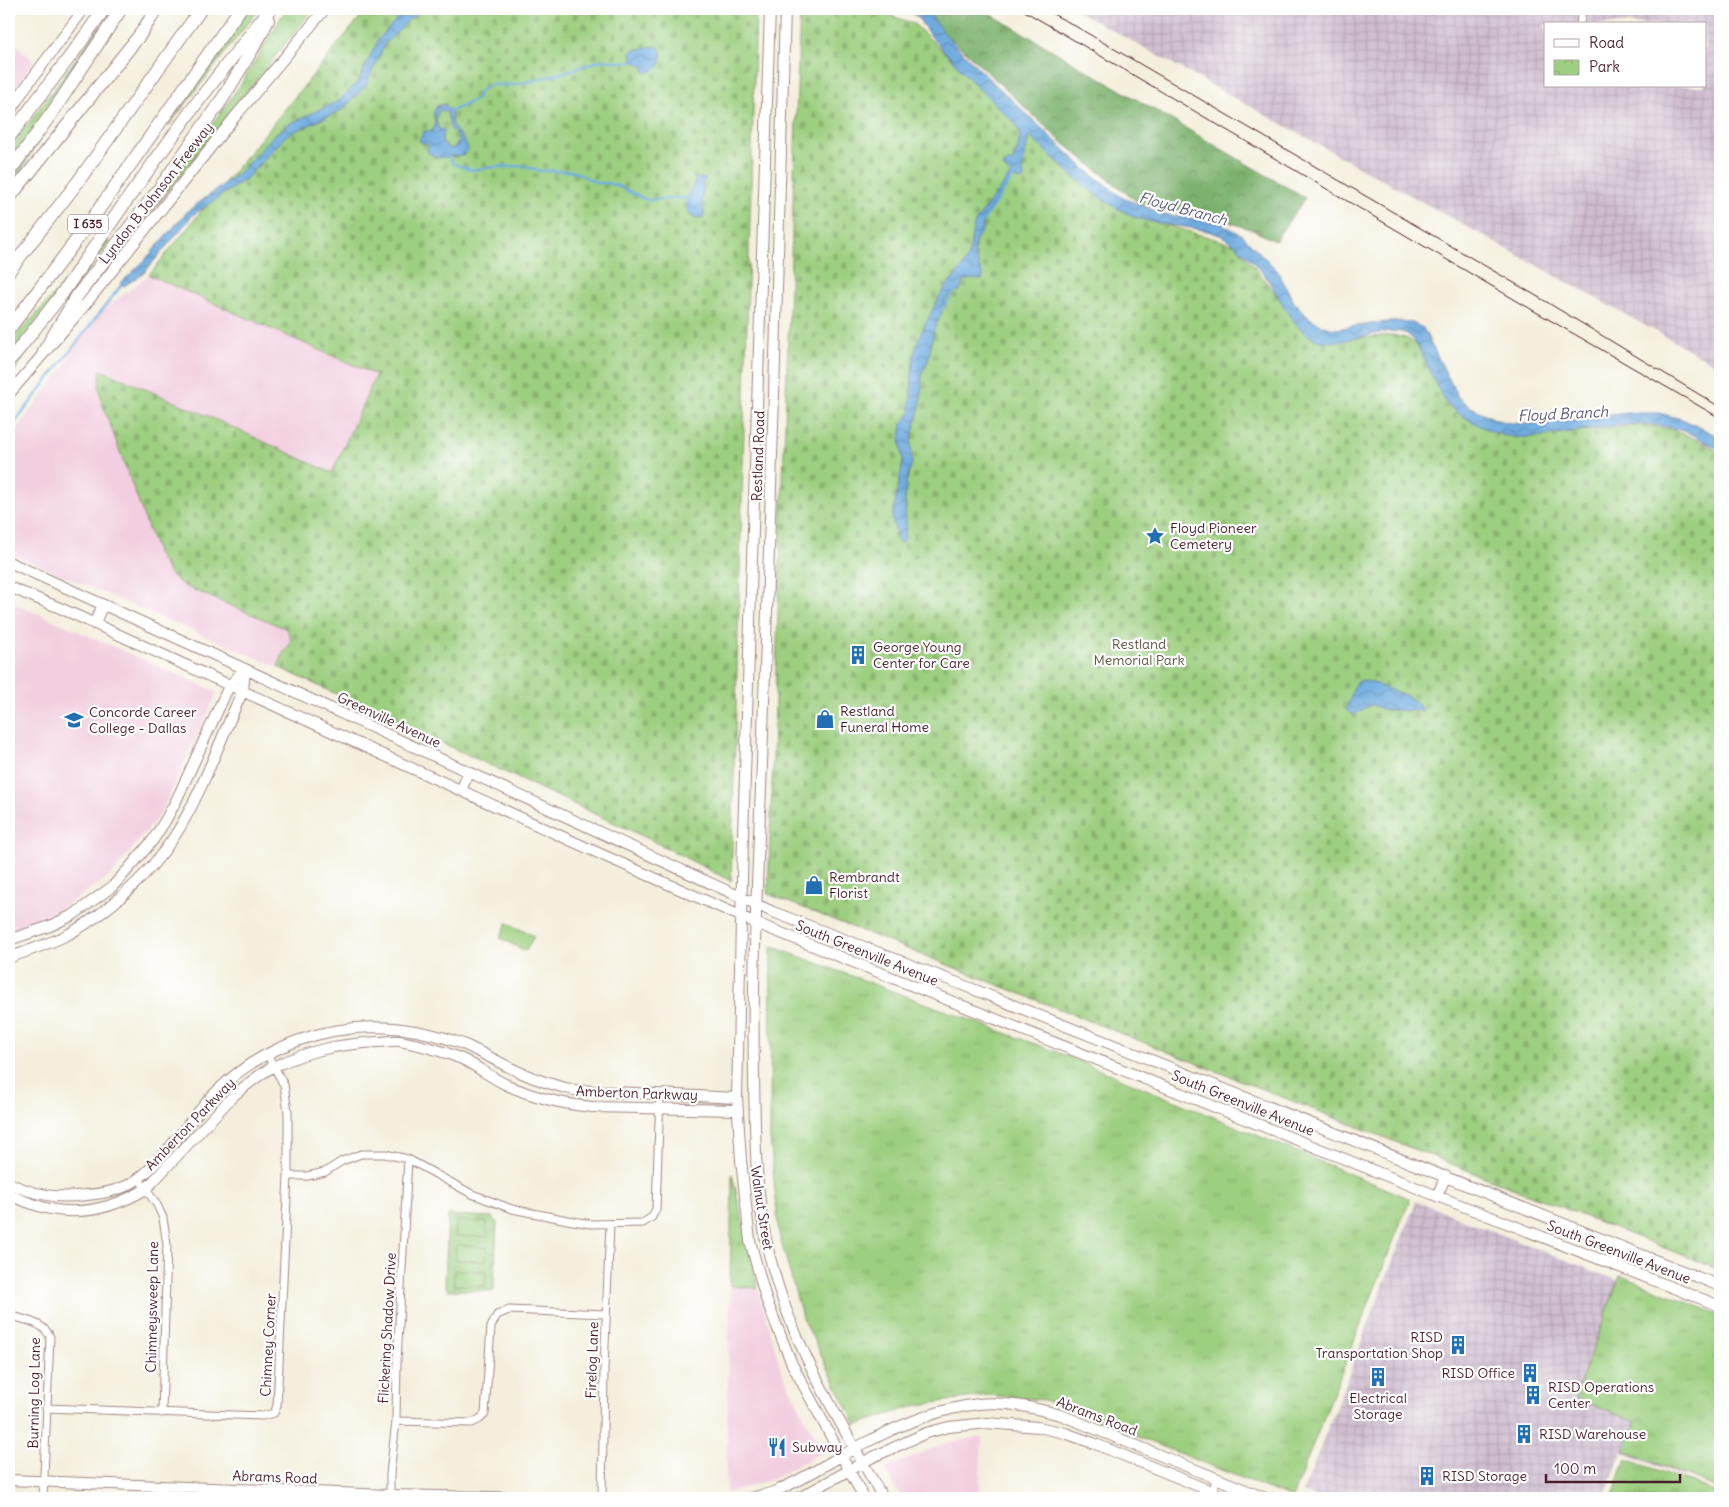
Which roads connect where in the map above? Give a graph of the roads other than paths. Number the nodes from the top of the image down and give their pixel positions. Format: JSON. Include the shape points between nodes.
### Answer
{"nodes":[{"id":1,"x":104,"y":9,"type":"edge"},
{"id":2,"x":121,"y":9,"type":"edge"},
{"id":3,"x":157,"y":9,"type":"edge"},
{"id":4,"x":201,"y":9,"type":"edge"},
{"id":5,"x":240,"y":9,"type":"edge"},
{"id":6,"x":270,"y":9,"type":"edge"},
{"id":7,"x":274,"y":9,"type":"edge"},
{"id":8,"x":325,"y":9,"type":"edge"},
{"id":9,"x":770,"y":9,"type":"edge"},
{"id":10,"x":785,"y":9,"type":"edge"},
{"id":11,"x":1582,"y":9,"type":"edge"},
{"id":12,"x":80,"y":13,"type":"edge"},
{"id":13,"x":1580,"y":22,"type":"edge"},
{"id":14,"x":9,"y":113,"type":"edge"},
{"id":15,"x":9,"y":137,"type":"edge"},
{"id":16,"x":9,"y":172,"type":"edge"},
{"id":17,"x":9,"y":198,"type":"edge"},
{"id":18,"x":9,"y":271,"type":"edge"},
{"id":19,"x":9,"y":329,"type":"edge"},
{"id":20,"x":44,"y":351,"type":"junction"},
{"id":21,"x":9,"y":360,"type":"edge"},
{"id":22,"x":9,"y":394,"type":"edge"},
{"id":23,"x":9,"y":562,"type":"edge"},
{"id":24,"x":9,"y":587,"type":"edge"},
{"id":25,"x":103,"y":605,"type":"junction"},
{"id":26,"x":94,"y":624,"type":"junction"},
{"id":27,"x":245,"y":669,"type":"junction"},
{"id":28,"x":229,"y":686,"type":"junction"},
{"id":29,"x":243,"y":691,"type":"junction"},
{"id":30,"x":469,"y":772,"type":"junction"},
{"id":31,"x":461,"y":790,"type":"junction"},
{"id":32,"x":153,"y":840,"type":"junction"},
{"id":33,"x":166,"y":850,"type":"junction"},
{"id":34,"x":741,"y":897,"type":"junction"},
{"id":35,"x":756,"y":904,"type":"junction"},
{"id":36,"x":741,"y":916,"type":"junction"},
{"id":37,"x":756,"y":923,"type":"junction"},
{"id":38,"x":827,"y":934,"type":"junction"},
{"id":39,"x":9,"y":940,"type":"edge"},
{"id":40,"x":821,"y":950,"type":"junction"},
{"id":41,"x":9,"y":958,"type":"edge"},
{"id":42,"x":897,"y":959,"type":"junction"},
{"id":43,"x":890,"y":976,"type":"junction"},
{"id":44,"x":267,"y":1054,"type":"junction"},
{"id":45,"x":274,"y":1066,"type":"junction"},
{"id":46,"x":660,"y":1094,"type":"junction"},
{"id":47,"x":737,"y":1098,"type":"junction"},
{"id":48,"x":660,"y":1108,"type":"junction"},
{"id":49,"x":738,"y":1110,"type":"junction"},
{"id":50,"x":408,"y":1159,"type":"junction"},
{"id":51,"x":288,"y":1176,"type":"junction"},
{"id":52,"x":1446,"y":1176,"type":"junction"},
{"id":53,"x":139,"y":1179,"type":"junction"},
{"id":54,"x":9,"y":1183,"type":"edge"},
{"id":55,"x":146,"y":1189,"type":"junction"},
{"id":56,"x":9,"y":1195,"type":"edge"},
{"id":57,"x":1438,"y":1196,"type":"junction"},
{"id":58,"x":610,"y":1224,"type":"junction"},
{"id":59,"x":1625,"y":1248,"type":"junction"},
{"id":60,"x":1617,"y":1266,"type":"junction"},
{"id":61,"x":1720,"y":1286,"type":"edge"},
{"id":62,"x":786,"y":1306,"type":"junction"},
{"id":63,"x":1720,"y":1306,"type":"edge"},
{"id":64,"x":771,"y":1313,"type":"junction"},
{"id":65,"x":606,"y":1314,"type":"junction"},
{"id":66,"x":9,"y":1315,"type":"edge"},
{"id":67,"x":46,"y":1408,"type":"junction"},
{"id":68,"x":162,"y":1413,"type":"junction"},
{"id":69,"x":396,"y":1421,"type":"junction"},
{"id":70,"x":1099,"y":1430,"type":"junction"},
{"id":71,"x":1093,"y":1443,"type":"junction"},
{"id":72,"x":855,"y":1449,"type":"junction"},
{"id":73,"x":840,"y":1457,"type":"junction"},
{"id":74,"x":863,"y":1463,"type":"junction"},
{"id":75,"x":849,"y":1470,"type":"junction"},
{"id":76,"x":1217,"y":1478,"type":"junction"},
{"id":77,"x":9,"y":1480,"type":"edge"},
{"id":78,"x":44,"y":1481,"type":"junction"},
{"id":79,"x":1211,"y":1495,"type":"edge"},
{"id":80,"x":389,"y":1497,"type":"edge"},
{"id":81,"x":43,"y":1498,"type":"edge"},
{"id":82,"x":540,"y":1498,"type":"edge"},
{"id":83,"x":602,"y":1498,"type":"edge"},
{"id":84,"x":750,"y":1498,"type":"edge"},
{"id":85,"x":799,"y":1498,"type":"edge"},
{"id":86,"x":864,"y":1498,"type":"edge"},
{"id":87,"x":883,"y":1498,"type":"edge"},
{"id":88,"x":1228,"y":1498,"type":"edge"},
{"id":89,"x":1265,"y":1498,"type":"edge"}],
"edges":[{"from":1,"to":15,"type":"highway"},
{"from":2,"to":16,"type":"highway"},
{"from":3,"to":17,"type":"highway"},
{"from":4,"to":18,"type":"highway","via":[[98,154]]},
{"from":5,"to":19,"type":"highway","number":"I 635","via":[[90,222]]},
{"from":6,"to":21,"type":"highway","via":[[175,134],[59,298]]},
{"from":7,"to":20,"type":"highway","via":[[223,98],[77,296]]},
{"from":8,"to":20,"type":"main road","name":"Lyndon B Johnson Freeway","via":[[86,305]]},
{"from":9,"to":34,"type":"main road","name":"Restland Road"},
{"from":10,"to":35,"type":"main road","name":"Restland Road"},
{"from":11,"to":13,"type":"street"},
{"from":12,"to":14,"type":"main road"},
{"from":20,"to":22,"type":"main road","name":"Lyndon B Johnson Freeway"},
{"from":23,"to":25,"type":"main road","name":"Greenville Avenue"},
{"from":24,"to":26,"type":"main road"},
{"from":25,"to":26,"type":"main road"},
{"from":25,"to":27,"type":"main road","name":"Greenville Avenue"},
{"from":26,"to":28,"type":"main road"},
{"from":27,"to":28,"type":"main road"},
{"from":27,"to":29,"type":"main road"},
{"from":27,"to":30,"type":"main road","name":"Greenville Avenue"},
{"from":28,"to":29,"type":"main road"},
{"from":28,"to":32,"type":"main road","via":[[176,801]]},
{"from":29,"to":31,"type":"main road"},
{"from":29,"to":33,"type":"main road","via":[[186,818]]},
{"from":30,"to":31,"type":"main road"},
{"from":30,"to":34,"type":"main road","name":"Greenville Avenue"},
{"from":31,"to":36,"type":"main road"},
{"from":32,"to":33,"type":"main road"},
{"from":32,"to":39,"type":"main road","via":[[113,886],[73,915]]},
{"from":33,"to":41,"type":"main road","via":[[115,903],[88,922],[68,934]]},
{"from":34,"to":35,"type":"main road","name":"Greenville Avenue"},
{"from":34,"to":36,"type":"main road","name":"Walnut Street"},
{"from":35,"to":37,"type":"main road","name":"Walnut Street"},
{"from":35,"to":38,"type":"main road","name":"South Greenville Avenue"},
{"from":36,"to":37,"type":"main road"},
{"from":36,"to":47,"type":"main road","name":"Walnut Street"},
{"from":37,"to":40,"type":"main road","name":"South Greenville Avenue"},
{"from":37,"to":62,"type":"main road","name":"Walnut Street","via":[[753,1010],[756,1156],[765,1236]]},
{"from":38,"to":40,"type":"main road"},
{"from":38,"to":42,"type":"main road","name":"South Greenville Avenue"},
{"from":40,"to":43,"type":"main road","name":"South Greenville Avenue"},
{"from":42,"to":43,"type":"main road"},
{"from":42,"to":52,"type":"main road","name":"South Greenville Avenue"},
{"from":43,"to":57,"type":"main road","name":"South Greenville Avenue"},
{"from":44,"to":45,"type":"street","name":"Chimney Corner"},
{"from":44,"to":46,"type":"main road","name":"Amberton Parkway","via":[[318,1035],[345,1030],[404,1028],[463,1044],[519,1072],[574,1090]]},
{"from":44,"to":53,"type":"main road","name":"Amberton Parkway","via":[[217,1090]]},
{"from":45,"to":48,"type":"main road","name":"Amberton Parkway","via":[[328,1046],[399,1041],[463,1060],[503,1083],[551,1100],[592,1107]]},
{"from":45,"to":51,"type":"street","name":"Chimney Corner","via":[[284,1085],[288,1112]]},
{"from":45,"to":55,"type":"main road","name":"Amberton Parkway","via":[[232,1097]]},
{"from":46,"to":47,"type":"main road","name":"Amberton Parkway"},
{"from":46,"to":48,"type":"street"},
{"from":47,"to":49,"type":"main road","name":"Walnut Street"},
{"from":48,"to":49,"type":"main road","name":"Amberton Parkway"},
{"from":48,"to":58,"type":"street","via":[[655,1212],[643,1223]]},
{"from":49,"to":64,"type":"main road","name":"Walnut Street","via":[[750,1241]]},
{"from":50,"to":51,"type":"street","via":[[385,1154],[361,1154],[325,1172]]},
{"from":50,"to":58,"type":"street","via":[[472,1194],[512,1208],[573,1221]]},
{"from":50,"to":69,"type":"street","name":"Flickering Shadow Drive"},
{"from":51,"to":68,"type":"street","name":"Chimney Corner","via":[[278,1406],[274,1413],[262,1416]]},
{"from":52,"to":57,"type":"main road"},
{"from":52,"to":59,"type":"main road","name":"South Greenville Avenue"},
{"from":53,"to":54,"type":"main road","name":"Amberton Parkway","via":[[105,1193],[58,1197]]},
{"from":53,"to":55,"type":"street","name":"Chimneysweep Lane"},
{"from":55,"to":56,"type":"main road","name":"Amberton Parkway","via":[[110,1206],[82,1211],[41,1207]]},
{"from":55,"to":68,"type":"street","name":"Chimneysweep Lane","via":[[163,1218],[167,1245]]},
{"from":57,"to":60,"type":"main road","name":"South Greenville Avenue"},
{"from":58,"to":65,"type":"street","name":"Firelog Lane"},
{"from":59,"to":60,"type":"main road"},
{"from":59,"to":61,"type":"main road","name":"South Greenville Avenue"},
{"from":60,"to":63,"type":"main road","name":"South Greenville Avenue"},
{"from":62,"to":64,"type":"main road"},
{"from":62,"to":72,"type":"main road","name":"Walnut Street","via":[[808,1363]]},
{"from":64,"to":73,"type":"main road","name":"Walnut Street","via":[[792,1364]]},
{"from":65,"to":69,"type":"street","via":[[509,1310],[497,1315],[491,1328],[485,1414],[472,1423]]},
{"from":65,"to":83,"type":"street","name":"Firelog Lane"},
{"from":66,"to":67,"type":"street","name":"Burning Log Lane","via":[[41,1326],[50,1337]]},
{"from":67,"to":68,"type":"street","name":"Chimney Corner"},
{"from":67,"to":78,"type":"street","name":"Burning Log Lane"},
{"from":69,"to":80,"type":"street","name":"Flickering Shadow Drive"},
{"from":70,"to":71,"type":"main road"},
{"from":70,"to":72,"type":"main road","name":"Abrams Road","via":[[1040,1409],[980,1404],[923,1417]]},
{"from":70,"to":76,"type":"main road","name":"Abrams Road"},
{"from":71,"to":74,"type":"main road","name":"Abrams Road","via":[[1038,1427],[969,1424],[926,1433]]},
{"from":71,"to":79,"type":"main road","name":"Abrams Road"},
{"from":72,"to":73,"type":"main road","name":"Abrams Road"},
{"from":72,"to":74,"type":"main road","name":"Walnut Street"},
{"from":73,"to":75,"type":"main road","name":"Walnut Street"},
{"from":73,"to":84,"type":"main road","name":"Abrams Road","via":[[775,1491]]},
{"from":74,"to":75,"type":"main road","name":"Abrams Road"},
{"from":74,"to":87,"type":"main road","name":"Walnut Street"},
{"from":75,"to":85,"type":"main road","name":"Abrams Road"},
{"from":75,"to":86,"type":"main road","name":"Walnut Street"},
{"from":76,"to":79,"type":"street"},
{"from":76,"to":89,"type":"main road","name":"Abrams Road"},
{"from":77,"to":78,"type":"main road","name":"Abrams Road"},
{"from":78,"to":80,"type":"main road","name":"Abrams Road"},
{"from":78,"to":81,"type":"street","name":"Burning Log Lane"},
{"from":79,"to":88,"type":"main road","name":"Abrams Road"},
{"from":80,"to":82,"type":"main road","name":"Abrams Road"}]}
